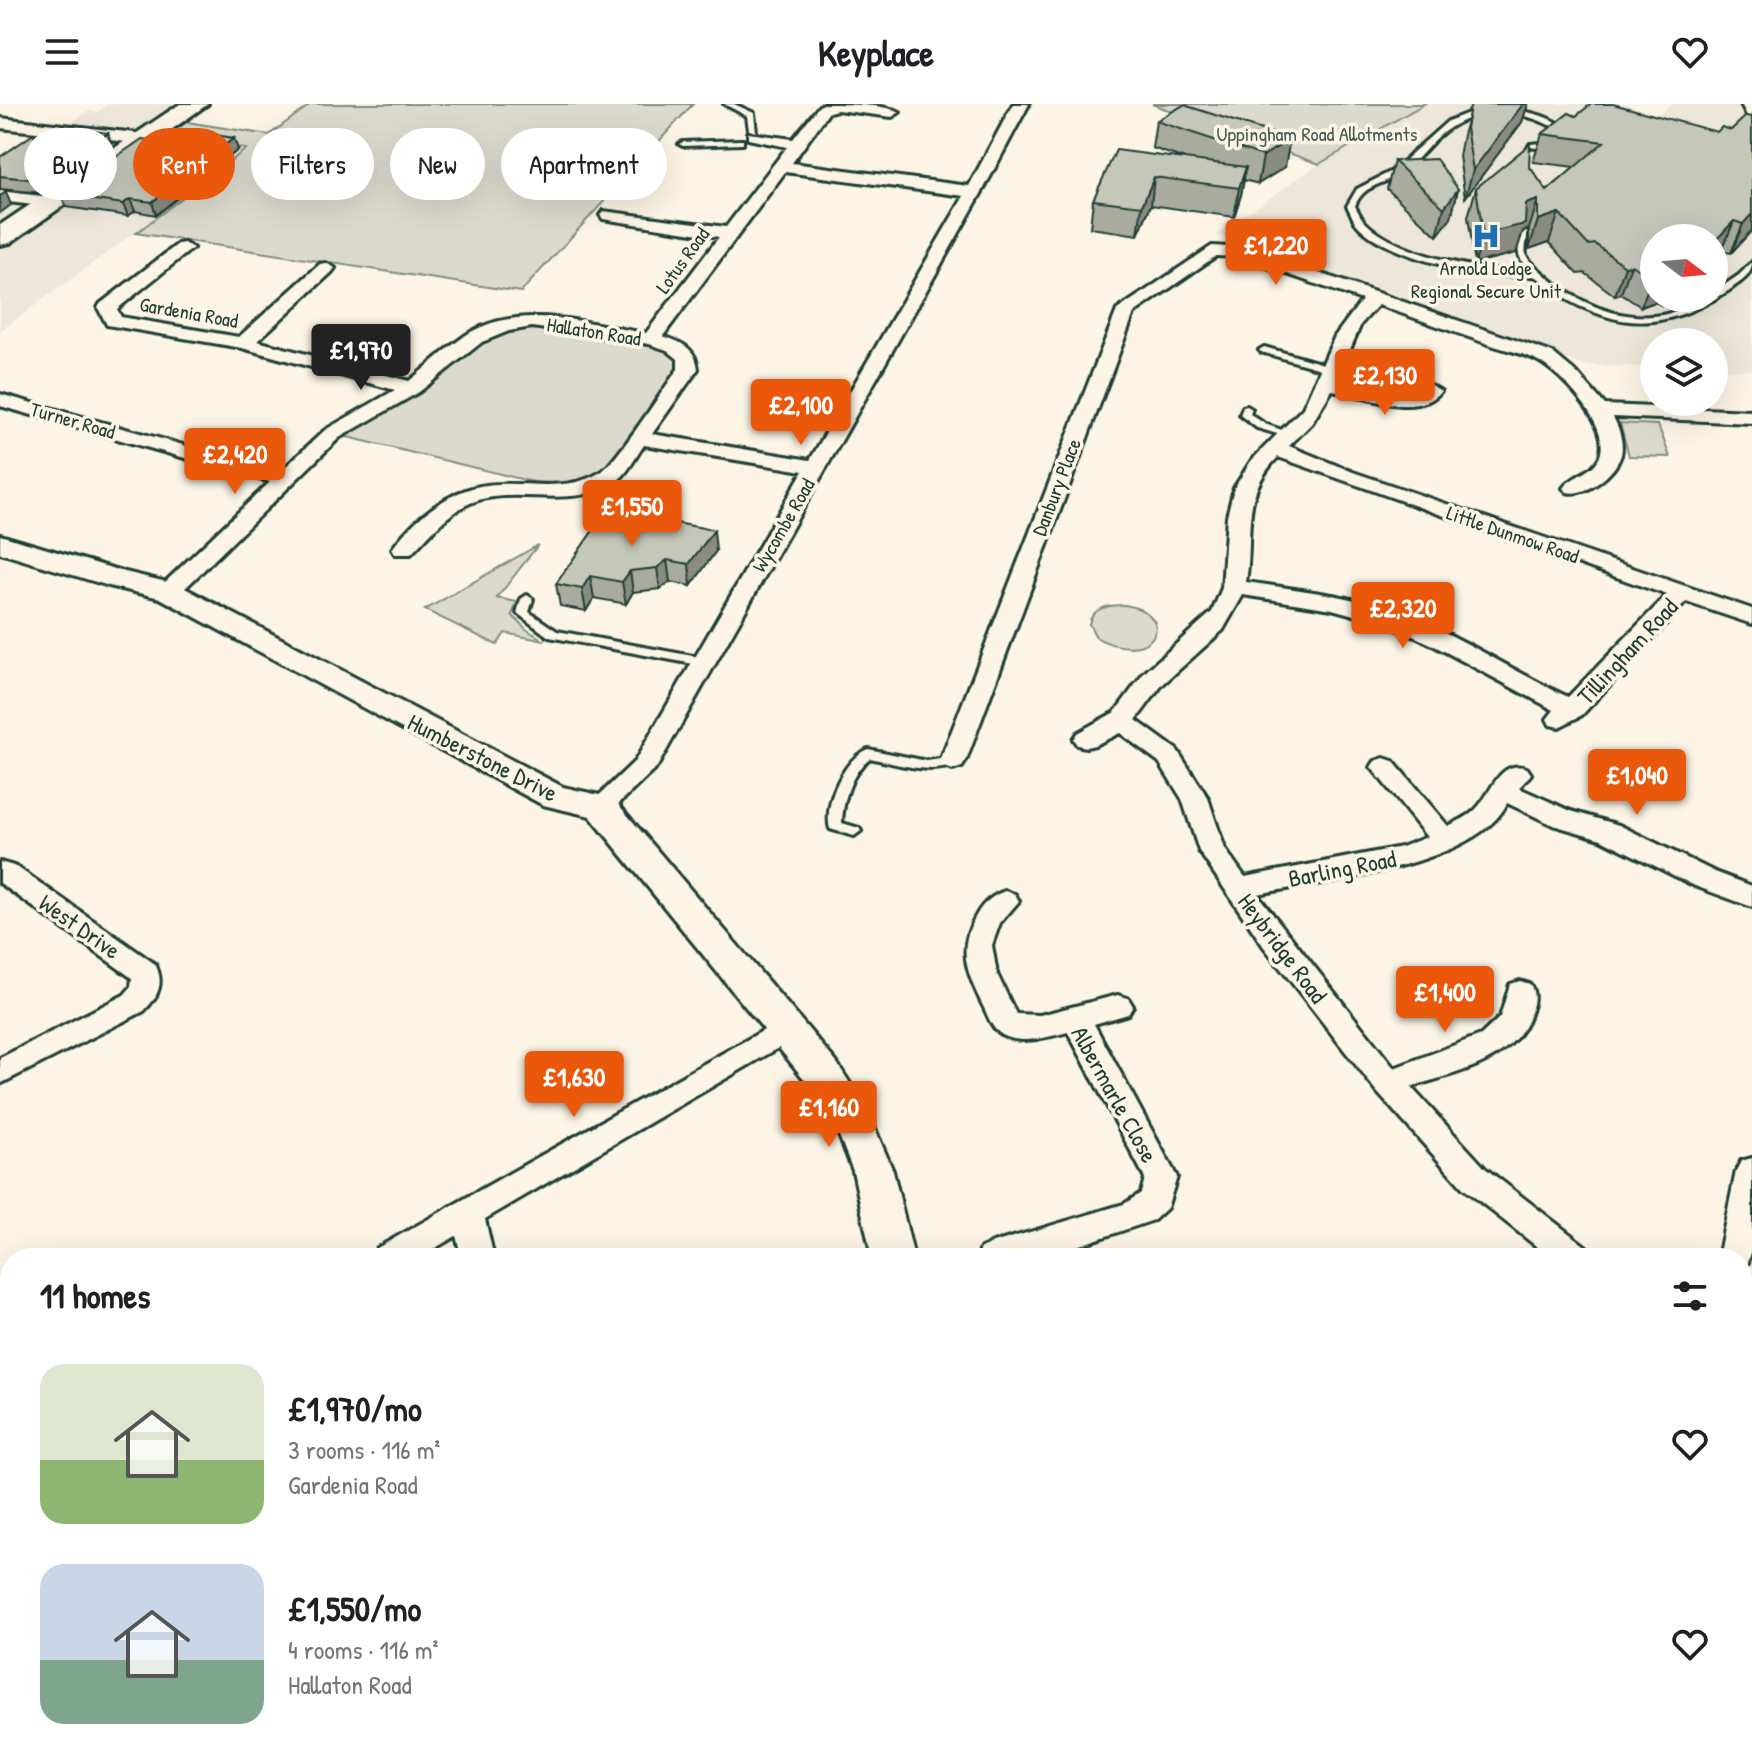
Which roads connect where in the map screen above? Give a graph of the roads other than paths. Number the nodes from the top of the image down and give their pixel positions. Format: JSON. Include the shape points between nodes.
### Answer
{"nodes":[{"id":1,"x":196,"y":104,"type":"edge"},
{"id":2,"x":728,"y":104,"type":"edge"},
{"id":3,"x":1021,"y":104,"type":"edge"},
{"id":4,"x":881,"y":108,"type":"edge"},
{"id":5,"x":0,"y":123,"type":"edge"},
{"id":6,"x":161,"y":128,"type":"edge"},
{"id":7,"x":749,"y":136,"type":"junction"},
{"id":8,"x":133,"y":138,"type":"edge"},
{"id":9,"x":683,"y":144,"type":"dead end"},
{"id":10,"x":796,"y":144,"type":"junction"},
{"id":11,"x":1533,"y":146,"type":"edge"},
{"id":12,"x":133,"y":147,"type":"edge"},
{"id":13,"x":779,"y":166,"type":"junction"},
{"id":14,"x":974,"y":192,"type":"junction"},
{"id":15,"x":0,"y":196,"type":"edge"},
{"id":16,"x":50,"y":202,"type":"junction"},
{"id":17,"x":609,"y":215,"type":"dead end"},
{"id":18,"x":730,"y":233,"type":"junction"},
{"id":19,"x":1524,"y":233,"type":"edge"},
{"id":20,"x":0,"y":237,"type":"edge"},
{"id":21,"x":184,"y":248,"type":"dead end"},
{"id":22,"x":1752,"y":265,"type":"edge"},
{"id":23,"x":326,"y":268,"type":"dead end"},
{"id":24,"x":1537,"y":273,"type":"junction"},
{"id":25,"x":1728,"y":287,"type":"edge"},
{"id":26,"x":1374,"y":299,"type":"junction"},
{"id":27,"x":1683,"y":312,"type":"edge"},
{"id":28,"x":651,"y":339,"type":"junction"},
{"id":29,"x":243,"y":343,"type":"junction"},
{"id":30,"x":1264,"y":350,"type":"dead end"},
{"id":31,"x":1327,"y":376,"type":"junction"},
{"id":32,"x":412,"y":388,"type":"junction"},
{"id":33,"x":1431,"y":391,"type":"dead end"},
{"id":34,"x":0,"y":400,"type":"edge"},
{"id":35,"x":1247,"y":409,"type":"dead end"},
{"id":36,"x":1601,"y":411,"type":"junction"},
{"id":37,"x":1752,"y":417,"type":"edge"},
{"id":38,"x":638,"y":438,"type":"junction"},
{"id":39,"x":1281,"y":441,"type":"junction"},
{"id":40,"x":816,"y":467,"type":"junction"},
{"id":41,"x":285,"y":480,"type":"junction"},
{"id":42,"x":1574,"y":488,"type":"dead end"},
{"id":43,"x":0,"y":544,"type":"edge"},
{"id":44,"x":403,"y":549,"type":"dead end"},
{"id":45,"x":1233,"y":587,"type":"junction"},
{"id":46,"x":169,"y":591,"type":"junction"},
{"id":47,"x":1681,"y":593,"type":"junction"},
{"id":48,"x":527,"y":599,"type":"dead end"},
{"id":49,"x":1752,"y":617,"type":"edge"},
{"id":50,"x":704,"y":662,"type":"junction"},
{"id":51,"x":1121,"y":721,"type":"junction"},
{"id":52,"x":1086,"y":739,"type":"dead end"},
{"id":53,"x":968,"y":748,"type":"joint"},
{"id":54,"x":1384,"y":767,"type":"dead end"},
{"id":55,"x":601,"y":806,"type":"junction"},
{"id":56,"x":854,"y":831,"type":"dead end"},
{"id":57,"x":1444,"y":839,"type":"junction"},
{"id":58,"x":0,"y":872,"type":"edge"},
{"id":59,"x":1238,"y":888,"type":"junction"},
{"id":60,"x":1752,"y":897,"type":"edge"},
{"id":61,"x":1005,"y":901,"type":"dead end"},
{"id":62,"x":1520,"y":992,"type":"dead end"},
{"id":63,"x":1118,"y":1006,"type":"dead end"},
{"id":64,"x":1076,"y":1018,"type":"junction"},
{"id":65,"x":787,"y":1029,"type":"junction"},
{"id":66,"x":0,"y":1072,"type":"edge"},
{"id":67,"x":1388,"y":1083,"type":"junction"},
{"id":68,"x":1752,"y":1171,"type":"edge"},
{"id":69,"x":467,"y":1213,"type":"junction"},
{"id":70,"x":406,"y":1248,"type":"edge"},
{"id":71,"x":476,"y":1248,"type":"edge"},
{"id":72,"x":891,"y":1248,"type":"edge"},
{"id":73,"x":1026,"y":1248,"type":"edge"},
{"id":74,"x":1563,"y":1248,"type":"edge"},
{"id":75,"x":1736,"y":1248,"type":"edge"}],
"edges":[{"from":1,"to":6,"type":"highway"},
{"from":2,"to":7,"type":"lane","via":[[751,115]]},
{"from":3,"to":14,"type":"street","name":"Wycombe Road"},
{"from":4,"to":10,"type":"street","name":"Lotus Road","via":[[824,109]]},
{"from":5,"to":8,"type":"street"},
{"from":7,"to":9,"type":"lane"},
{"from":7,"to":10,"type":"street"},
{"from":10,"to":13,"type":"street","name":"Lotus Road"},
{"from":11,"to":24,"type":"lane","via":[[1552,140],[1559,127],[1510,109],[1469,106],[1436,127],[1402,169],[1359,189],[1351,206],[1360,224],[1397,246],[1486,273]]},
{"from":12,"to":16,"type":"highway"},
{"from":13,"to":14,"type":"street"},
{"from":13,"to":18,"type":"street","name":"Lotus Road"},
{"from":14,"to":40,"type":"street","name":"Wycombe Road"},
{"from":15,"to":16,"type":"street"},
{"from":16,"to":20,"type":"highway"},
{"from":17,"to":18,"type":"street","via":[[638,214]]},
{"from":18,"to":28,"type":"street","name":"Lotus Road"},
{"from":19,"to":24,"type":"lane","via":[[1521,253]]},
{"from":21,"to":29,"type":"street","name":"Gardenia Road","via":[[107,308],[114,321]]},
{"from":22,"to":25,"type":"lane"},
{"from":23,"to":29,"type":"street"},
{"from":24,"to":27,"type":"lane","via":[[1586,308],[1612,317]]},
{"from":26,"to":31,"type":"street","via":[[1358,311]]},
{"from":26,"to":36,"type":"street","via":[[1546,357]]},
{"from":26,"to":53,"type":"street","name":"Danbury Place","via":[[1240,252],[1212,251],[1126,310],[1054,491]]},
{"from":28,"to":32,"type":"street","name":"Hallaton Road","via":[[532,321],[504,326],[475,338]]},
{"from":28,"to":38,"type":"street","name":"Hallaton Road","via":[[674,346],[687,357],[688,369]]},
{"from":29,"to":32,"type":"street","name":"Gardenia Road"},
{"from":30,"to":31,"type":"lane"},
{"from":31,"to":33,"type":"street","via":[[1411,400]]},
{"from":31,"to":39,"type":"street","via":[[1311,411]]},
{"from":32,"to":41,"type":"street","name":"Hallaton Road","via":[[332,434]]},
{"from":34,"to":41,"type":"street","name":"Turner Road"},
{"from":35,"to":39,"type":"lane","via":[[1245,415]]},
{"from":36,"to":37,"type":"street"},
{"from":36,"to":42,"type":"street","via":[[1612,451],[1602,469]]},
{"from":38,"to":40,"type":"street"},
{"from":38,"to":44,"type":"street","name":"Hallaton Road","via":[[612,475],[586,487],[487,491],[461,499]]},
{"from":39,"to":45,"type":"street","via":[[1245,487],[1237,514]]},
{"from":39,"to":47,"type":"street","name":"Little Dunmow Road","via":[[1346,476]]},
{"from":40,"to":50,"type":"street","name":"Wycombe Road"},
{"from":41,"to":46,"type":"street","name":"Hallaton Road"},
{"from":43,"to":46,"type":"street","name":"Humberstone Drive"},
{"from":45,"to":47,"type":"street","name":"Tillingham Road","via":[[1392,618],[1487,663],[1544,696],[1564,715],[1649,634]]},
{"from":45,"to":51,"type":"street","via":[[1213,630],[1179,653]]},
{"from":46,"to":55,"type":"street","name":"Humberstone Drive","via":[[555,797]]},
{"from":47,"to":49,"type":"street","name":"Little Dunmow Road"},
{"from":48,"to":50,"type":"lane","via":[[523,613],[553,634]]},
{"from":50,"to":55,"type":"street","name":"Wycombe Road","via":[[644,767]]},
{"from":51,"to":52,"type":"street"},
{"from":51,"to":59,"type":"street","name":"Heybridge Road","via":[[1168,756],[1195,798],[1212,851]]},
{"from":53,"to":56,"type":"lane","via":[[927,765],[862,756],[834,817],[835,826]]},
{"from":54,"to":57,"type":"street"},
{"from":55,"to":65,"type":"street"},
{"from":57,"to":59,"type":"street","name":"Barling Road","via":[[1405,856]]},
{"from":57,"to":60,"type":"street","name":"Barling Road","via":[[1479,822],[1509,782],[1562,818],[1610,832]]},
{"from":58,"to":66,"type":"street","name":"West Drive","via":[[145,972],[146,989],[134,1003]]},
{"from":59,"to":67,"type":"street","name":"Heybridge Road"},
{"from":61,"to":64,"type":"street","name":"Albermarle Close","via":[[978,937],[977,963],[1006,1022],[1026,1030]]},
{"from":62,"to":67,"type":"street","via":[[1518,1011],[1500,1038]]},
{"from":63,"to":64,"type":"street"},
{"from":64,"to":73,"type":"street","name":"Albermarle Close","via":[[1161,1177],[1159,1195],[1149,1208],[1128,1217]]},
{"from":65,"to":69,"type":"street"},
{"from":65,"to":72,"type":"street","via":[[853,1122],[873,1171]]},
{"from":67,"to":74,"type":"street","name":"Heybridge Road","via":[[1474,1178]]},
{"from":68,"to":75,"type":"street"},
{"from":69,"to":70,"type":"street"},
{"from":69,"to":71,"type":"street"}]}
